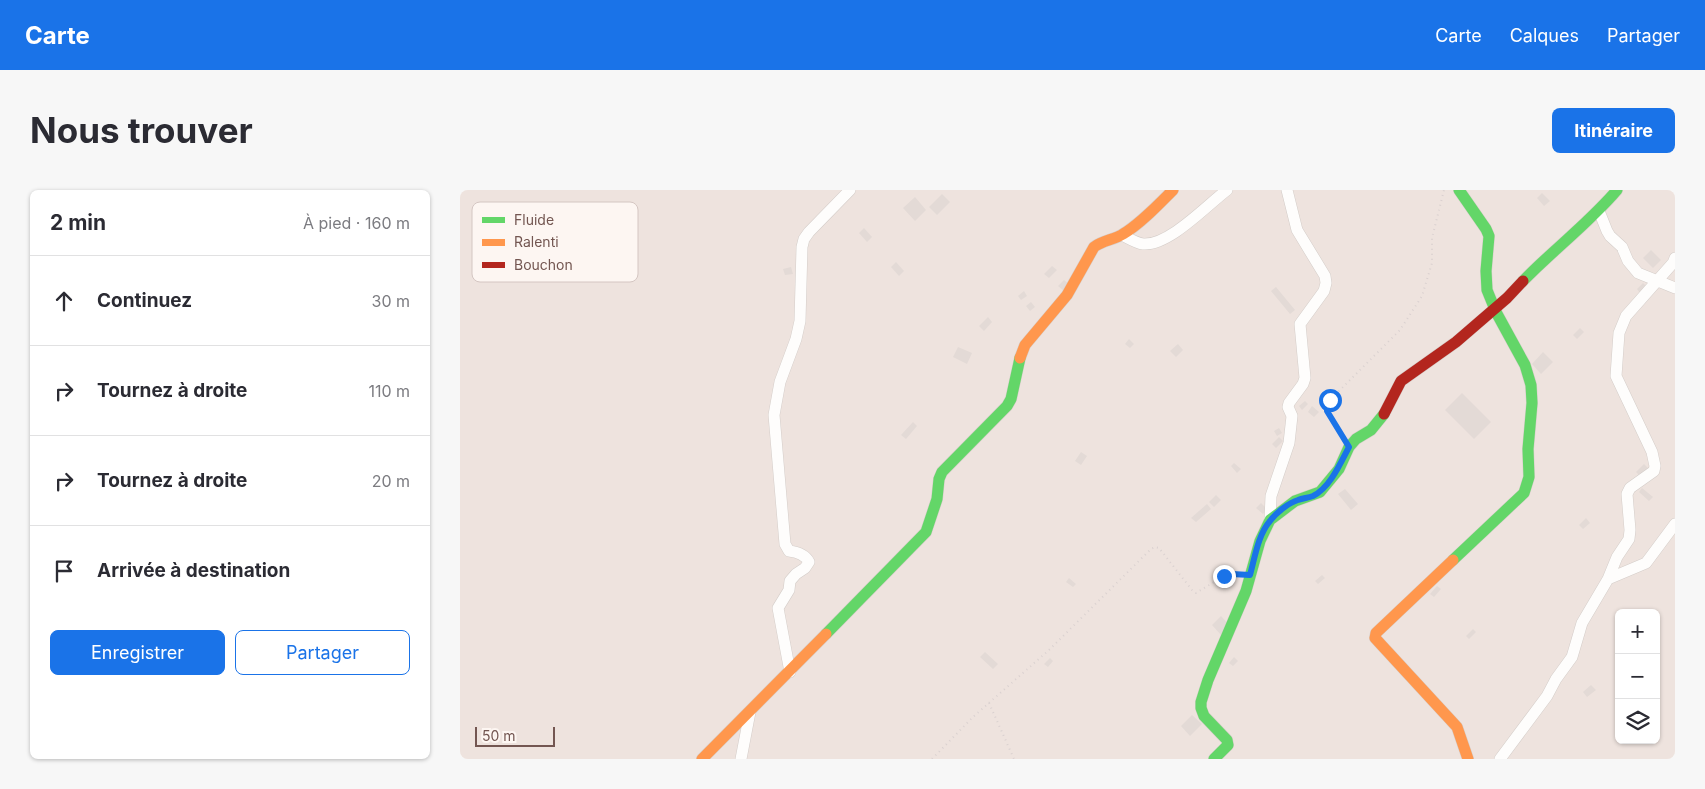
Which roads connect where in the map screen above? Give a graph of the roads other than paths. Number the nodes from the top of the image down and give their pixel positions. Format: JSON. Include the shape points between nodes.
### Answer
{"nodes":[{"id":1,"x":850,"y":190,"type":"edge"},
{"id":2,"x":1173,"y":190,"type":"edge"},
{"id":3,"x":1227,"y":190,"type":"edge"},
{"id":4,"x":1287,"y":190,"type":"edge"},
{"id":5,"x":1459,"y":190,"type":"edge"},
{"id":6,"x":1617,"y":190,"type":"edge"},
{"id":7,"x":1599,"y":212,"type":"junction"},
{"id":8,"x":1122,"y":235,"type":"junction"},
{"id":9,"x":1675,"y":258,"type":"edge"},
{"id":10,"x":1657,"y":281,"type":"junction"},
{"id":11,"x":1675,"y":288,"type":"edge"},
{"id":12,"x":1495,"y":308,"type":"junction"},
{"id":13,"x":1270,"y":520,"type":"junction"},
{"id":14,"x":1675,"y":524,"type":"edge"},
{"id":15,"x":1608,"y":579,"type":"junction"},
{"id":16,"x":790,"y":672,"type":"junction"},
{"id":17,"x":750,"y":712,"type":"junction"},
{"id":18,"x":702,"y":759,"type":"edge"},
{"id":19,"x":740,"y":759,"type":"edge"},
{"id":20,"x":1214,"y":759,"type":"edge"},
{"id":21,"x":1468,"y":759,"type":"edge"},
{"id":22,"x":1500,"y":759,"type":"edge"}],
"edges":[{"from":1,"to":16,"type":"street","via":[[804,239],[800,321],[780,382],[774,415],[785,544],[789,551],[805,556],[809,562],[790,580],[789,590],[778,608]]},
{"from":2,"to":8,"type":"street"},
{"from":3,"to":8,"type":"street","via":[[1163,240],[1142,244]]},
{"from":4,"to":13,"type":"street","via":[[1297,230],[1326,283],[1324,291],[1300,324],[1305,378],[1288,407],[1292,416],[1289,443],[1271,496]]},
{"from":5,"to":12,"type":"street","via":[[1489,236],[1486,281]]},
{"from":6,"to":7,"type":"street"},
{"from":7,"to":10,"type":"street","via":[[1610,236],[1622,247],[1638,273]]},
{"from":7,"to":12,"type":"street","via":[[1545,258]]},
{"from":8,"to":16,"type":"street","via":[[1094,248],[1067,295],[1025,345],[1011,400],[942,472],[937,499],[923,536]]},
{"from":9,"to":10,"type":"street"},
{"from":10,"to":11,"type":"street"},
{"from":10,"to":15,"type":"street","via":[[1626,316],[1619,334],[1616,376],[1652,452],[1655,466],[1650,475],[1630,488],[1627,494],[1629,539]]},
{"from":12,"to":13,"type":"street","via":[[1456,342],[1401,381],[1378,422],[1349,447],[1339,469],[1320,492],[1295,501]]},
{"from":12,"to":21,"type":"street","via":[[1520,354],[1532,390],[1528,486],[1376,633],[1375,638],[1457,727]]},
{"from":13,"to":20,"type":"street","via":[[1201,706],[1202,714],[1227,740],[1228,745]]},
{"from":14,"to":15,"type":"street","via":[[1646,563]]},
{"from":15,"to":22,"type":"street","via":[[1582,623],[1568,664]]},
{"from":16,"to":17,"type":"street"},
{"from":17,"to":18,"type":"street"},
{"from":17,"to":19,"type":"street"}]}
